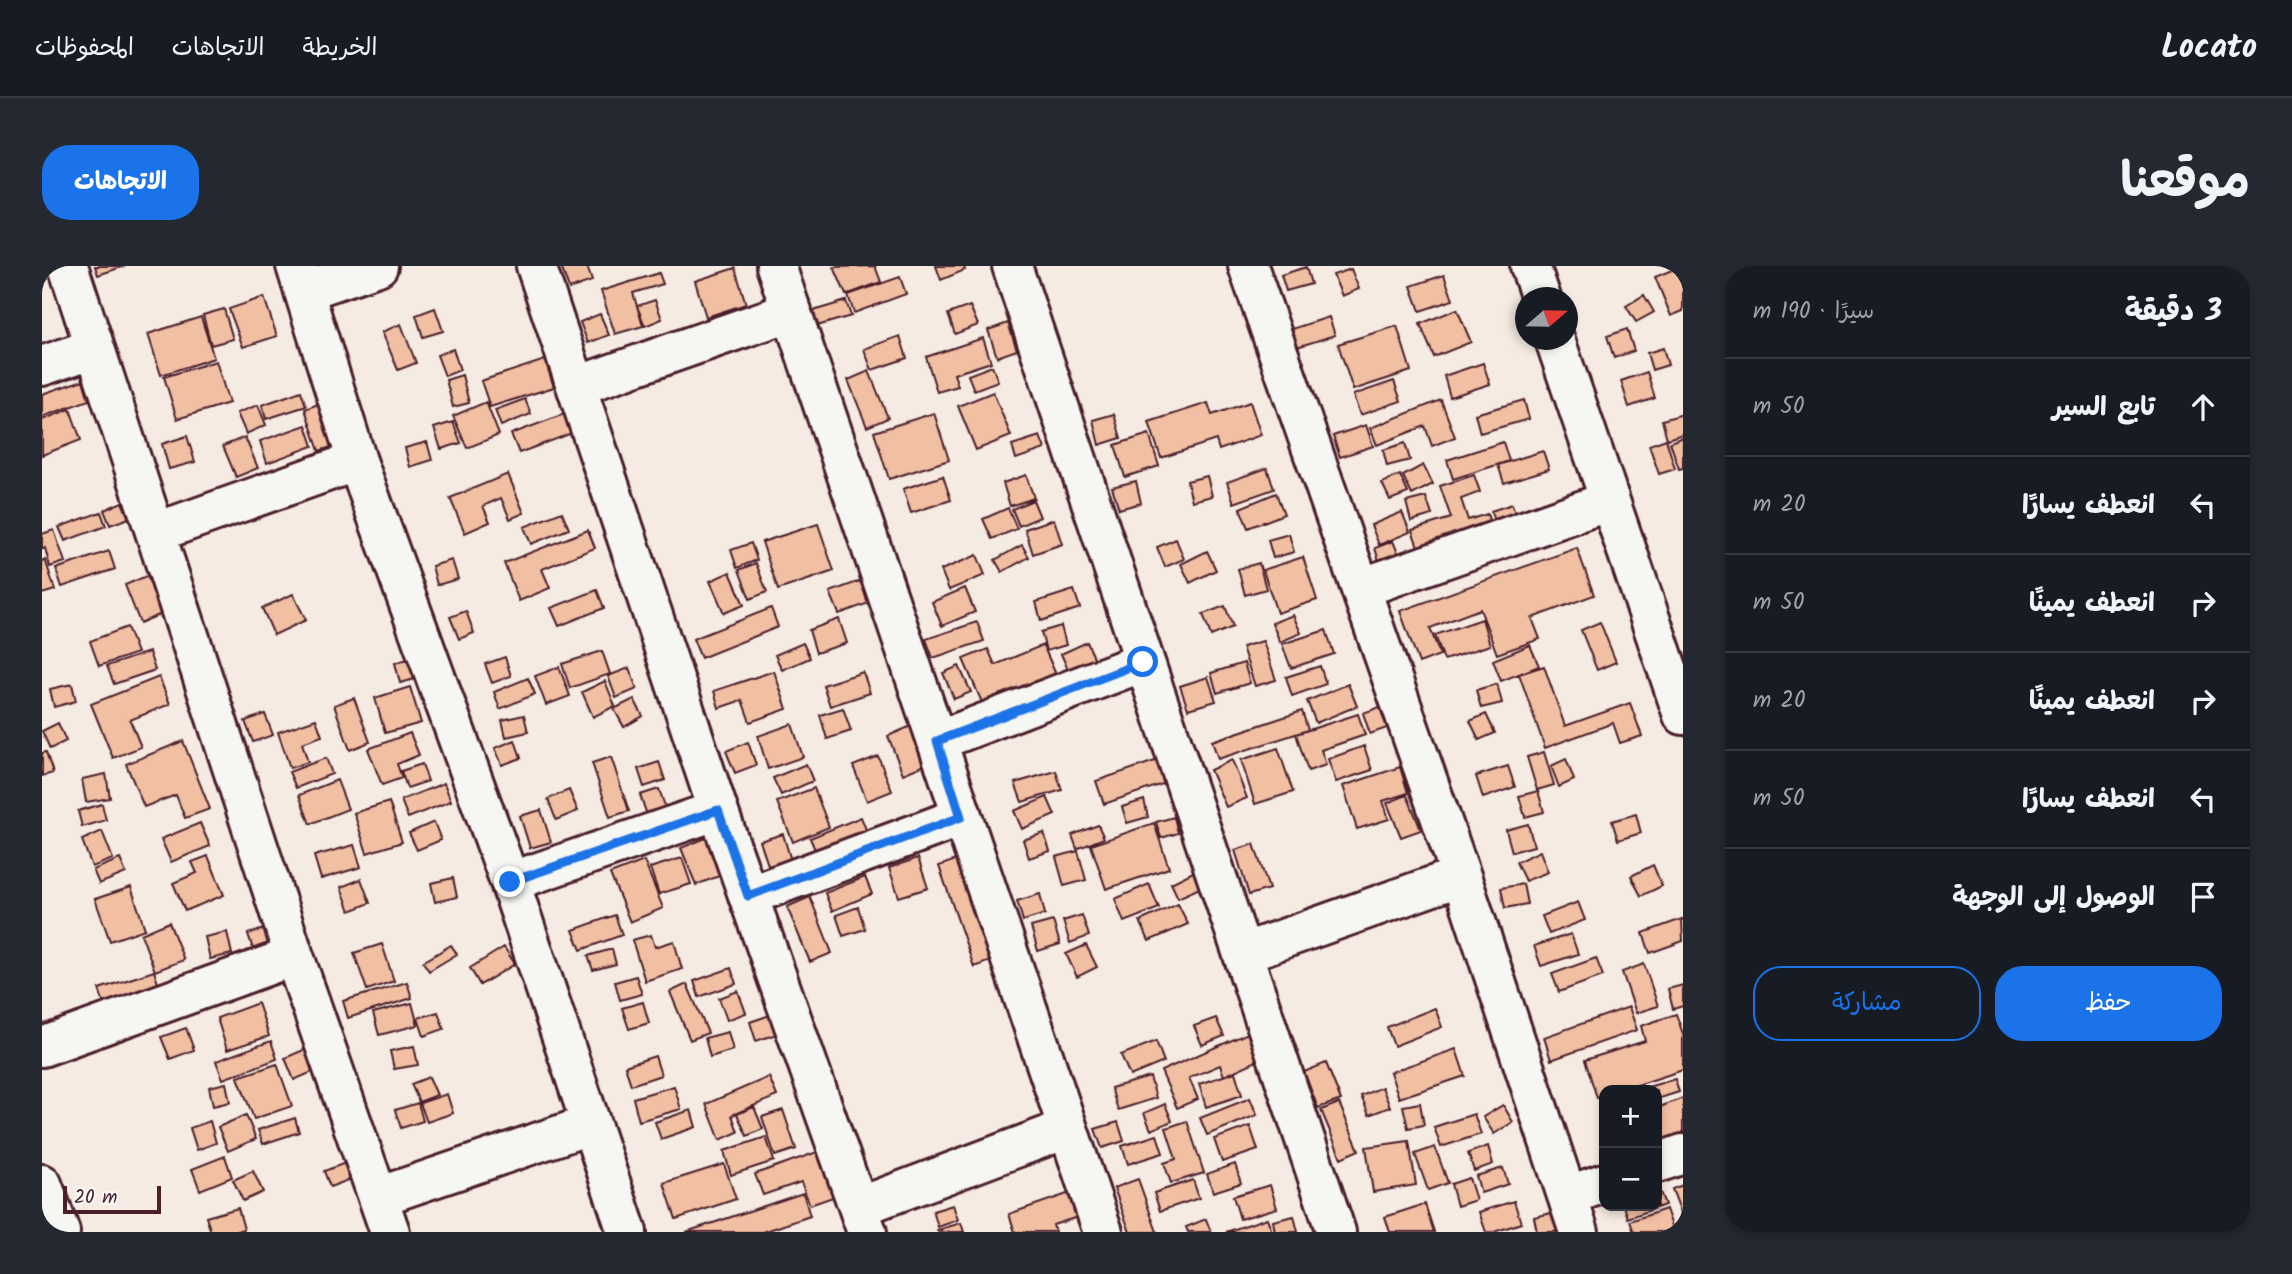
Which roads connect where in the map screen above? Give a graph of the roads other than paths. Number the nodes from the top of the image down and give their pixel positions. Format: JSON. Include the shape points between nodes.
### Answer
{"nodes":[{"id":1,"x":68,"y":266,"type":"edge"},
{"id":2,"x":378,"y":266,"type":"edge"},
{"id":3,"x":536,"y":266,"type":"edge"},
{"id":4,"x":776,"y":266,"type":"edge"},
{"id":5,"x":1012,"y":266,"type":"edge"},
{"id":6,"x":1248,"y":266,"type":"edge"},
{"id":7,"x":1530,"y":266,"type":"edge"},
{"id":8,"x":300,"y":279,"type":"edge"},
{"id":9,"x":1537,"y":287,"type":"edge"},
{"id":10,"x":792,"y":311,"type":"junction"},
{"id":11,"x":94,"y":348,"type":"junction"},
{"id":12,"x":1558,"y":350,"type":"edge"},
{"id":13,"x":42,"y":366,"type":"edge"},
{"id":14,"x":577,"y":386,"type":"junction"},
{"id":15,"x":357,"y":461,"type":"junction"},
{"id":16,"x":1609,"y":501,"type":"junction"},
{"id":17,"x":157,"y":532,"type":"junction"},
{"id":18,"x":1361,"y":588,"type":"junction"},
{"id":19,"x":1668,"y":627,"type":"edge"},
{"id":20,"x":1143,"y":662,"type":"junction"},
{"id":21,"x":1683,"y":715,"type":"edge"},
{"id":22,"x":937,"y":741,"type":"junction"},
{"id":23,"x":718,"y":810,"type":"junction"},
{"id":24,"x":961,"y":817,"type":"junction"},
{"id":25,"x":1461,"y":876,"type":"junction"},
{"id":26,"x":510,"y":882,"type":"junction"},
{"id":27,"x":748,"y":896,"type":"junction"},
{"id":28,"x":1243,"y":953,"type":"junction"},
{"id":29,"x":294,"y":956,"type":"junction"},
{"id":30,"x":42,"y":1046,"type":"edge"},
{"id":31,"x":590,"y":1125,"type":"junction"},
{"id":32,"x":1066,"y":1129,"type":"junction"},
{"id":33,"x":1683,"y":1154,"type":"edge"},
{"id":34,"x":1662,"y":1161,"type":"edge"},
{"id":35,"x":42,"y":1184,"type":"edge"},
{"id":36,"x":1599,"y":1184,"type":"edge"},
{"id":37,"x":1567,"y":1196,"type":"junction"},
{"id":38,"x":384,"y":1214,"type":"edge"},
{"id":39,"x":863,"y":1220,"type":"edge"},
{"id":40,"x":60,"y":1232,"type":"edge"},
{"id":41,"x":627,"y":1232,"type":"edge"},
{"id":42,"x":1103,"y":1232,"type":"edge"},
{"id":43,"x":1336,"y":1232,"type":"edge"},
{"id":44,"x":1579,"y":1232,"type":"edge"}],
"edges":[{"from":1,"to":11,"type":"street"},
{"from":2,"to":8,"type":"street"},
{"from":3,"to":14,"type":"street"},
{"from":4,"to":10,"type":"street"},
{"from":5,"to":20,"type":"street"},
{"from":6,"to":18,"type":"street"},
{"from":7,"to":9,"type":"street"},
{"from":8,"to":15,"type":"street"},
{"from":10,"to":14,"type":"street"},
{"from":10,"to":22,"type":"street"},
{"from":11,"to":13,"type":"street"},
{"from":11,"to":17,"type":"street"},
{"from":12,"to":16,"type":"street"},
{"from":14,"to":23,"type":"street"},
{"from":15,"to":17,"type":"street"},
{"from":15,"to":26,"type":"street"},
{"from":16,"to":18,"type":"street"},
{"from":16,"to":19,"type":"street"},
{"from":17,"to":29,"type":"street"},
{"from":18,"to":25,"type":"street"},
{"from":19,"to":21,"type":"street"},
{"from":20,"to":22,"type":"street"},
{"from":20,"to":28,"type":"street"},
{"from":22,"to":24,"type":"street"},
{"from":23,"to":26,"type":"street"},
{"from":23,"to":27,"type":"street"},
{"from":24,"to":27,"type":"street"},
{"from":24,"to":32,"type":"street"},
{"from":25,"to":28,"type":"street"},
{"from":25,"to":37,"type":"street"},
{"from":26,"to":31,"type":"street"},
{"from":27,"to":39,"type":"street"},
{"from":28,"to":43,"type":"street"},
{"from":29,"to":30,"type":"street"},
{"from":29,"to":38,"type":"street"},
{"from":31,"to":38,"type":"street"},
{"from":31,"to":41,"type":"street"},
{"from":32,"to":39,"type":"street"},
{"from":32,"to":42,"type":"street"},
{"from":33,"to":34,"type":"street"},
{"from":35,"to":40,"type":"street"},
{"from":36,"to":37,"type":"street"},
{"from":37,"to":44,"type":"street"}]}
